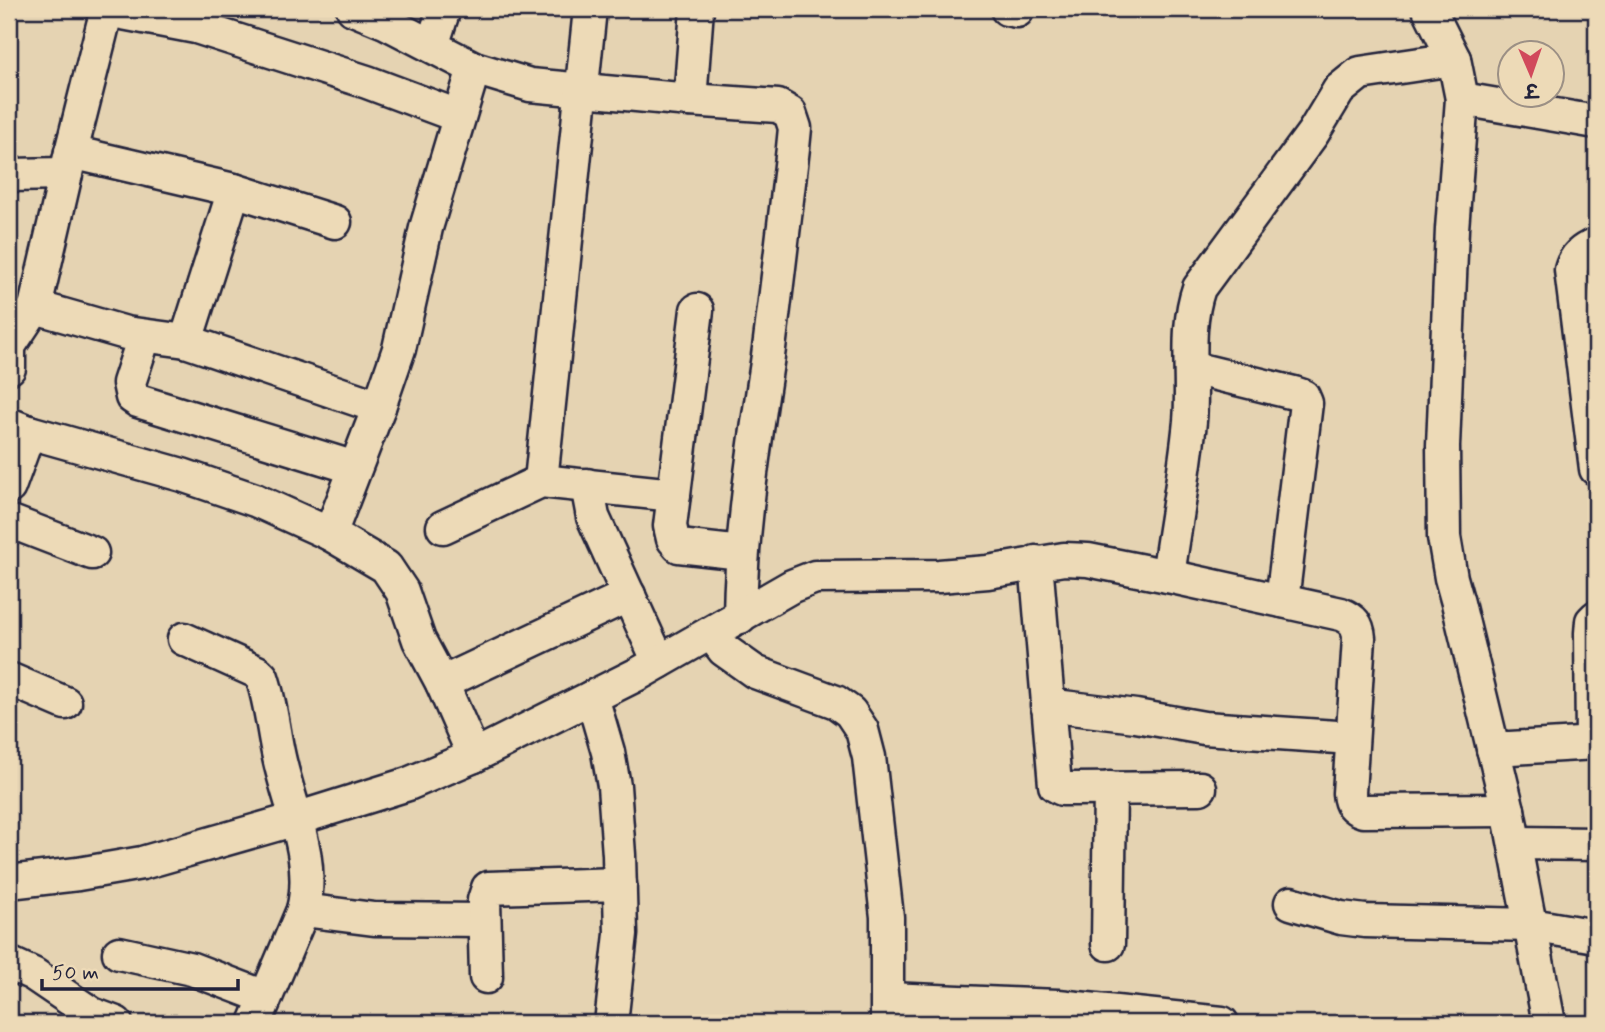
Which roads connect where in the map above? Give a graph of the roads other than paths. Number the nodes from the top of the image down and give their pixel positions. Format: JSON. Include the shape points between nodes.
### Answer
{"nodes":[{"id":1,"x":107,"y":9,"type":"edge"},
{"id":2,"x":354,"y":9,"type":"edge"},
{"id":3,"x":444,"y":9,"type":"edge"},
{"id":4,"x":590,"y":9,"type":"edge"},
{"id":5,"x":697,"y":9,"type":"edge"},
{"id":6,"x":1429,"y":9,"type":"edge"},
{"id":7,"x":432,"y":46,"type":"junction"},
{"id":8,"x":1454,"y":59,"type":"junction"},
{"id":9,"x":474,"y":68,"type":"junction"},
{"id":10,"x":581,"y":90,"type":"junction"},
{"id":11,"x":1462,"y":99,"type":"junction"},
{"id":12,"x":690,"y":100,"type":"junction"},
{"id":13,"x":458,"y":116,"type":"junction"},
{"id":14,"x":1596,"y":121,"type":"edge"},
{"id":15,"x":68,"y":163,"type":"junction"},
{"id":16,"x":9,"y":174,"type":"edge"},
{"id":17,"x":234,"y":190,"type":"junction"},
{"id":18,"x":335,"y":222,"type":"dead end"},
{"id":19,"x":1596,"y":244,"type":"edge"},
{"id":20,"x":35,"y":307,"type":"junction"},
{"id":21,"x":697,"y":310,"type":"dead end"},
{"id":22,"x":144,"y":337,"type":"junction"},
{"id":23,"x":186,"y":341,"type":"junction"},
{"id":24,"x":9,"y":346,"type":"edge"},
{"id":25,"x":9,"y":368,"type":"edge"},
{"id":26,"x":1192,"y":368,"type":"junction"},
{"id":27,"x":379,"y":407,"type":"junction"},
{"id":28,"x":19,"y":428,"type":"edge"},
{"id":29,"x":355,"y":468,"type":"junction"},
{"id":30,"x":1596,"y":469,"type":"edge"},
{"id":31,"x":541,"y":481,"type":"junction"},
{"id":32,"x":587,"y":485,"type":"junction"},
{"id":33,"x":9,"y":487,"type":"edge"},
{"id":34,"x":674,"y":495,"type":"junction"},
{"id":35,"x":9,"y":521,"type":"edge"},
{"id":36,"x":443,"y":527,"type":"dead end"},
{"id":37,"x":330,"y":534,"type":"junction"},
{"id":38,"x":92,"y":553,"type":"dead end"},
{"id":39,"x":742,"y":553,"type":"junction"},
{"id":40,"x":1036,"y":562,"type":"junction"},
{"id":41,"x":1168,"y":576,"type":"junction"},
{"id":42,"x":628,"y":595,"type":"junction"},
{"id":43,"x":1282,"y":601,"type":"junction"},
{"id":44,"x":740,"y":617,"type":"junction"},
{"id":45,"x":1596,"y":617,"type":"edge"},
{"id":46,"x":711,"y":633,"type":"junction"},
{"id":47,"x":184,"y":639,"type":"dead end"},
{"id":48,"x":659,"y":662,"type":"junction"},
{"id":49,"x":9,"y":679,"type":"edge"},
{"id":50,"x":442,"y":683,"type":"junction"},
{"id":51,"x":592,"y":697,"type":"junction"},
{"id":52,"x":65,"y":703,"type":"dead end"},
{"id":53,"x":1047,"y":705,"type":"junction"},
{"id":54,"x":1352,"y":738,"type":"junction"},
{"id":55,"x":1594,"y":743,"type":"edge"},
{"id":56,"x":1493,"y":749,"type":"junction"},
{"id":57,"x":474,"y":756,"type":"junction"},
{"id":58,"x":1110,"y":788,"type":"junction"},
{"id":59,"x":1200,"y":788,"type":"dead end"},
{"id":60,"x":1508,"y":810,"type":"junction"},
{"id":61,"x":296,"y":820,"type":"junction"},
{"id":62,"x":1515,"y":843,"type":"junction"},
{"id":63,"x":1596,"y":844,"type":"edge"},
{"id":64,"x":9,"y":882,"type":"edge"},
{"id":65,"x":620,"y":884,"type":"junction"},
{"id":66,"x":1291,"y":903,"type":"dead end"},
{"id":67,"x":303,"y":910,"type":"junction"},
{"id":68,"x":484,"y":920,"type":"junction"},
{"id":69,"x":1531,"y":925,"type":"junction"},
{"id":70,"x":1596,"y":936,"type":"edge"},
{"id":71,"x":1108,"y":944,"type":"dead end"},
{"id":72,"x":119,"y":953,"type":"dead end"},
{"id":73,"x":9,"y":963,"type":"edge"},
{"id":74,"x":486,"y":977,"type":"dead end"},
{"id":75,"x":260,"y":1010,"type":"edge"},
{"id":76,"x":887,"y":1011,"type":"edge"},
{"id":77,"x":99,"y":1020,"type":"edge"},
{"id":78,"x":1185,"y":1021,"type":"edge"},
{"id":79,"x":611,"y":1023,"type":"edge"},
{"id":80,"x":1222,"y":1023,"type":"edge"},
{"id":81,"x":1549,"y":1023,"type":"edge"}],
"edges":[{"from":1,"to":13,"type":"street","via":[[196,27]]},
{"from":1,"to":15,"type":"street"},
{"from":2,"to":7,"type":"street"},
{"from":3,"to":7,"type":"street"},
{"from":4,"to":10,"type":"street"},
{"from":5,"to":12,"type":"street"},
{"from":6,"to":8,"type":"street"},
{"from":7,"to":9,"type":"street"},
{"from":8,"to":11,"type":"street"},
{"from":8,"to":26,"type":"street","via":[[1360,73],[1339,90],[1313,133],[1199,288],[1189,332]]},
{"from":9,"to":10,"type":"street","via":[[530,85]]},
{"from":9,"to":13,"type":"street"},
{"from":10,"to":12,"type":"street"},
{"from":10,"to":31,"type":"street"},
{"from":11,"to":14,"type":"street"},
{"from":11,"to":56,"type":"street","via":[[1444,419],[1444,537]]},
{"from":12,"to":39,"type":"street","via":[[778,106],[790,113],[795,128]]},
{"from":13,"to":27,"type":"street","via":[[426,228],[399,349]]},
{"from":15,"to":16,"type":"street"},
{"from":15,"to":17,"type":"street"},
{"from":15,"to":20,"type":"street"},
{"from":17,"to":18,"type":"street"},
{"from":17,"to":23,"type":"street"},
{"from":19,"to":30,"type":"street","via":[[1581,251],[1572,270]]},
{"from":20,"to":22,"type":"street"},
{"from":20,"to":24,"type":"street"},
{"from":21,"to":34,"type":"street"},
{"from":22,"to":23,"type":"street"},
{"from":22,"to":29,"type":"street","via":[[129,391],[138,401]]},
{"from":23,"to":27,"type":"street"},
{"from":24,"to":25,"type":"street"},
{"from":26,"to":41,"type":"street","via":[[1190,421]]},
{"from":26,"to":43,"type":"street","via":[[1294,393],[1306,403]]},
{"from":27,"to":29,"type":"street"},
{"from":28,"to":33,"type":"street"},
{"from":28,"to":37,"type":"street","via":[[182,474]]},
{"from":29,"to":37,"type":"street"},
{"from":31,"to":32,"type":"street"},
{"from":31,"to":36,"type":"street"},
{"from":32,"to":34,"type":"street"},
{"from":32,"to":42,"type":"street","via":[[593,517]]},
{"from":34,"to":39,"type":"street","via":[[670,526],[679,546]]},
{"from":35,"to":38,"type":"street"},
{"from":37,"to":50,"type":"street","via":[[386,567],[395,578]]},
{"from":39,"to":44,"type":"street"},
{"from":40,"to":41,"type":"street","via":[[1088,560]]},
{"from":40,"to":44,"type":"street","via":[[939,576],[815,577]]},
{"from":40,"to":53,"type":"street"},
{"from":41,"to":43,"type":"street"},
{"from":42,"to":48,"type":"street"},
{"from":42,"to":50,"type":"street"},
{"from":43,"to":54,"type":"street","via":[[1340,614],[1358,626]]},
{"from":44,"to":46,"type":"street"},
{"from":45,"to":55,"type":"street","via":[[1591,632]]},
{"from":46,"to":48,"type":"street"},
{"from":46,"to":76,"type":"street","via":[[724,650],[755,672],[836,702],[862,730],[887,917]]},
{"from":47,"to":61,"type":"street","via":[[262,677]]},
{"from":48,"to":51,"type":"street"},
{"from":49,"to":52,"type":"street"},
{"from":50,"to":57,"type":"street"},
{"from":51,"to":57,"type":"street"},
{"from":51,"to":65,"type":"street","via":[[614,786]]},
{"from":53,"to":54,"type":"street","via":[[1203,728]]},
{"from":53,"to":58,"type":"street","via":[[1055,785],[1062,789]]},
{"from":54,"to":60,"type":"street","via":[[1349,793],[1355,808]]},
{"from":55,"to":56,"type":"street"},
{"from":56,"to":60,"type":"street"},
{"from":57,"to":61,"type":"street","via":[[408,784]]},
{"from":58,"to":59,"type":"street"},
{"from":58,"to":71,"type":"street"},
{"from":60,"to":62,"type":"street"},
{"from":61,"to":64,"type":"street","via":[[142,863]]},
{"from":61,"to":67,"type":"street","via":[[308,868]]},
{"from":62,"to":63,"type":"street"},
{"from":62,"to":69,"type":"street"},
{"from":65,"to":68,"type":"street","via":[[493,886],[485,893]]},
{"from":65,"to":79,"type":"street","via":[[621,934]]},
{"from":66,"to":69,"type":"street","via":[[1365,921]]},
{"from":67,"to":68,"type":"street","via":[[374,919]]},
{"from":67,"to":75,"type":"street"},
{"from":68,"to":74,"type":"street"},
{"from":69,"to":70,"type":"street"},
{"from":69,"to":81,"type":"street"},
{"from":72,"to":75,"type":"street","via":[[192,969]]},
{"from":73,"to":77,"type":"street","via":[[33,974]]},
{"from":76,"to":78,"type":"street","via":[[1058,1006]]},
{"from":78,"to":80,"type":"street"}]}
